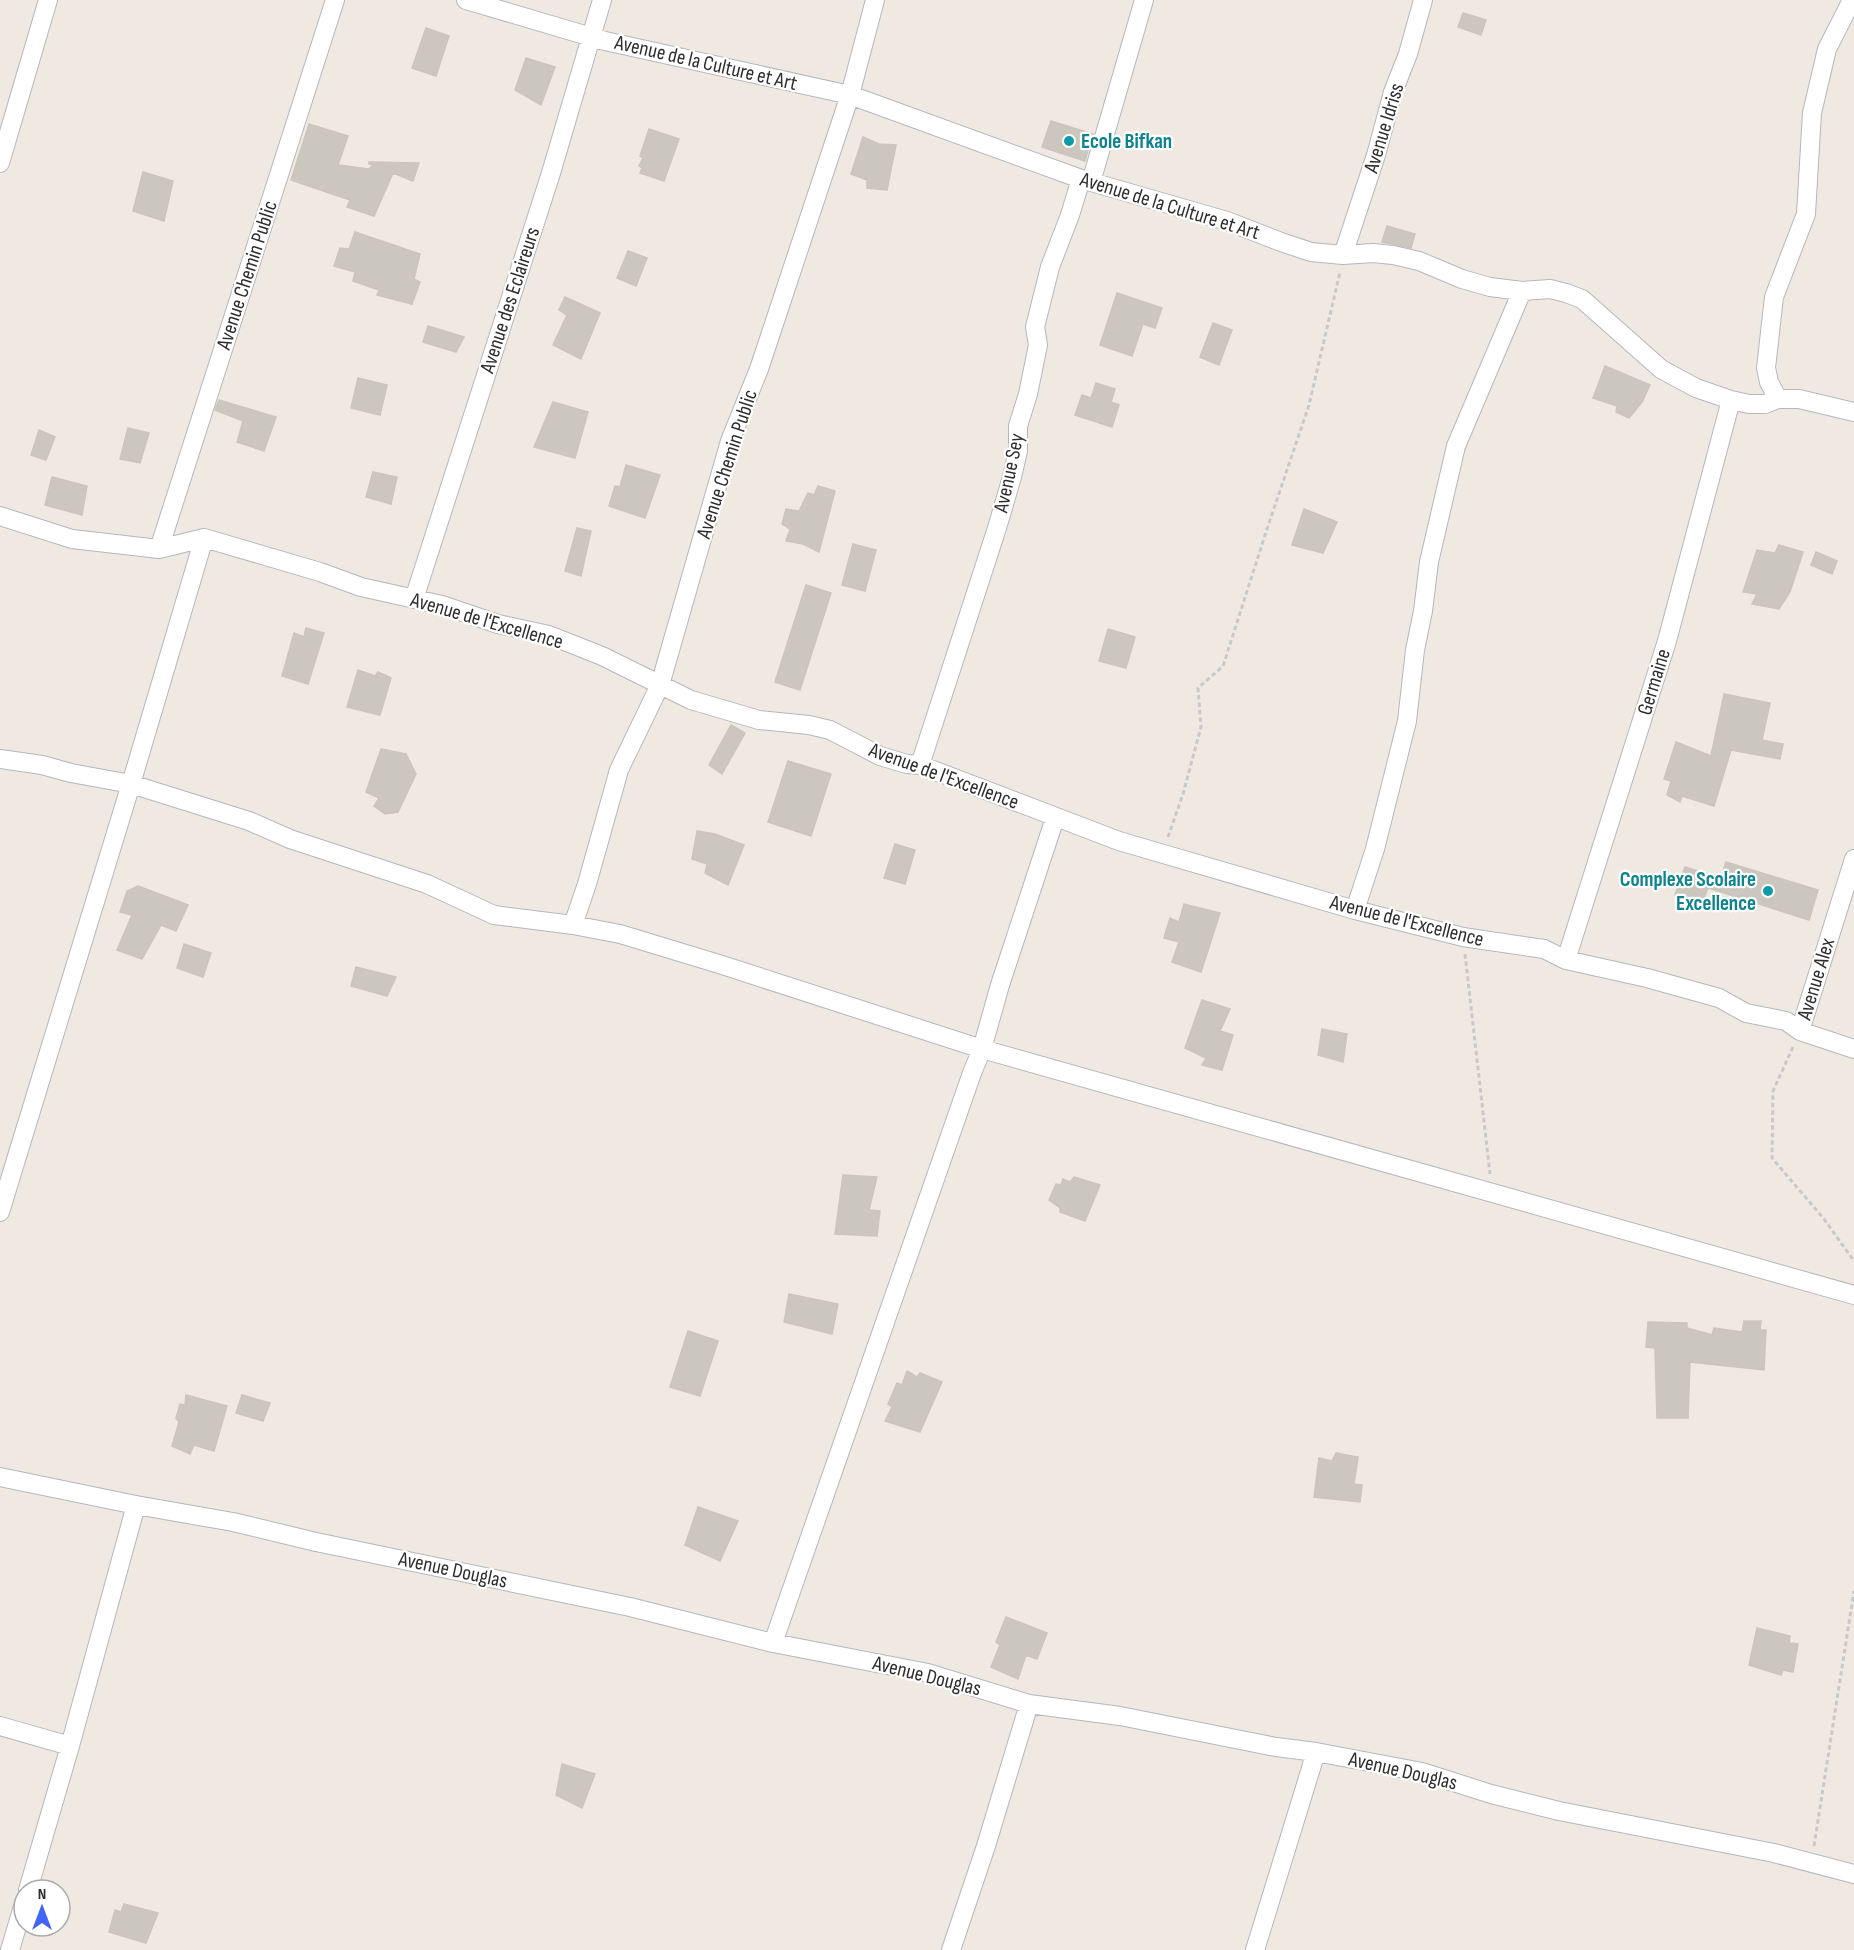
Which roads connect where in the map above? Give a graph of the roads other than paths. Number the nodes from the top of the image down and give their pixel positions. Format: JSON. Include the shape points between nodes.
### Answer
{"nodes":[{"id":1,"x":48,"y":0,"type":"edge"},
{"id":2,"x":335,"y":0,"type":"edge"},
{"id":3,"x":466,"y":0,"type":"edge"},
{"id":4,"x":602,"y":0,"type":"edge"},
{"id":5,"x":875,"y":0,"type":"edge"},
{"id":6,"x":1144,"y":0,"type":"edge"},
{"id":7,"x":1423,"y":0,"type":"edge"},
{"id":8,"x":1852,"y":0,"type":"edge"},
{"id":9,"x":591,"y":37,"type":"junction"},
{"id":10,"x":850,"y":95,"type":"junction"},
{"id":11,"x":0,"y":163,"type":"edge"},
{"id":12,"x":1086,"y":180,"type":"junction"},
{"id":13,"x":1343,"y":255,"type":"junction"},
{"id":14,"x":1522,"y":291,"type":"junction"},
{"id":15,"x":1778,"y":399,"type":"junction"},
{"id":16,"x":1731,"y":400,"type":"junction"},
{"id":17,"x":1854,"y":412,"type":"edge"},
{"id":18,"x":0,"y":516,"type":"edge"},
{"id":19,"x":204,"y":538,"type":"junction"},
{"id":20,"x":159,"y":549,"type":"junction"},
{"id":21,"x":414,"y":599,"type":"junction"},
{"id":22,"x":660,"y":685,"type":"junction"},
{"id":23,"x":0,"y":759,"type":"edge"},
{"id":24,"x":920,"y":765,"type":"junction"},
{"id":25,"x":131,"y":784,"type":"junction"},
{"id":26,"x":1055,"y":818,"type":"junction"},
{"id":27,"x":1854,"y":859,"type":"edge"},
{"id":28,"x":1355,"y":910,"type":"junction"},
{"id":29,"x":573,"y":925,"type":"junction"},
{"id":30,"x":1566,"y":960,"type":"junction"},
{"id":31,"x":1800,"y":1030,"type":"junction"},
{"id":32,"x":982,"y":1049,"type":"junction"},
{"id":33,"x":1854,"y":1050,"type":"edge"},
{"id":34,"x":0,"y":1212,"type":"edge"},
{"id":35,"x":1854,"y":1296,"type":"edge"},
{"id":36,"x":0,"y":1477,"type":"edge"},
{"id":37,"x":136,"y":1505,"type":"junction"},
{"id":38,"x":773,"y":1642,"type":"junction"},
{"id":39,"x":1029,"y":1704,"type":"junction"},
{"id":40,"x":0,"y":1726,"type":"edge"},
{"id":41,"x":70,"y":1746,"type":"junction"},
{"id":42,"x":1316,"y":1752,"type":"junction"},
{"id":43,"x":1854,"y":1874,"type":"edge"},
{"id":44,"x":32,"y":1878,"type":"edge"},
{"id":45,"x":951,"y":1950,"type":"edge"},
{"id":46,"x":1255,"y":1950,"type":"edge"}],
"edges":[{"from":1,"to":11,"type":"street"},
{"from":2,"to":20,"type":"street","name":"Avenue Chemin Public"},
{"from":3,"to":9,"type":"street","name":"Avenue de la Culture et Art"},
{"from":4,"to":9,"type":"street","name":"Avenue des Eclaireurs"},
{"from":5,"to":10,"type":"street","name":"Avenue Chemin Public"},
{"from":6,"to":12,"type":"street","name":"Avenue Sey"},
{"from":7,"to":13,"type":"street","name":"Avenue Idriss"},
{"from":8,"to":15,"type":"street","via":[[1827,49],[1812,113],[1806,214],[1773,297],[1766,368]]},
{"from":9,"to":10,"type":"street","name":"Avenue de la Culture et Art"},
{"from":9,"to":21,"type":"street","name":"Avenue des Eclaireurs"},
{"from":10,"to":12,"type":"street","name":"Avenue de la Culture et Art"},
{"from":10,"to":22,"type":"street","name":"Avenue Chemin Public","via":[[759,369],[730,441]]},
{"from":12,"to":13,"type":"street","name":"Avenue de la Culture et Art","via":[[1227,220],[1311,252]]},
{"from":12,"to":24,"type":"street","name":"Avenue Sey","via":[[1050,267],[1035,327],[1038,345],[1018,426],[1012,477]]},
{"from":13,"to":14,"type":"street","name":"Avenue de la Culture et Art","via":[[1393,255],[1490,287]]},
{"from":14,"to":16,"type":"street","name":"Avenue de la Culture et Art","via":[[1550,289],[1582,299],[1661,369],[1696,388]]},
{"from":14,"to":28,"type":"street","via":[[1456,446],[1429,562],[1407,721],[1375,849]]},
{"from":15,"to":16,"type":"street","name":"Avenue de la Culture et Art","via":[[1765,404]]},
{"from":15,"to":17,"type":"street","name":"Avenue de la Culture et Art","via":[[1799,399]]},
{"from":16,"to":30,"type":"street","name":"Germaine","via":[[1667,641]]},
{"from":18,"to":20,"type":"street","via":[[72,539]]},
{"from":19,"to":20,"type":"street"},
{"from":19,"to":21,"type":"street","name":"Avenue de l'Excellence","via":[[361,587]]},
{"from":19,"to":25,"type":"street"},
{"from":21,"to":22,"type":"street","name":"Avenue de l'Excellence","via":[[549,635]]},
{"from":22,"to":24,"type":"street","name":"Avenue de l'Excellence","via":[[690,699],[759,720],[830,730],[880,756]]},
{"from":22,"to":29,"type":"street","name":"Avenue Chemin Public","via":[[619,770]]},
{"from":23,"to":25,"type":"street"},
{"from":24,"to":26,"type":"street","name":"Avenue de l'Excellence"},
{"from":25,"to":29,"type":"street","via":[[249,821],[290,839],[427,885],[494,915]]},
{"from":25,"to":34,"type":"street"},
{"from":26,"to":28,"type":"street","name":"Avenue de l'Excellence","via":[[1161,854]]},
{"from":26,"to":32,"type":"street"},
{"from":27,"to":31,"type":"street","name":"Avenue Alex"},
{"from":28,"to":30,"type":"street","name":"Avenue de l'Excellence","via":[[1463,937],[1544,950]]},
{"from":29,"to":32,"type":"street","via":[[656,944]]},
{"from":30,"to":31,"type":"street","name":"Avenue de l'Excellence","via":[[1719,998],[1746,1013],[1786,1021]]},
{"from":31,"to":33,"type":"street","name":"Avenue de l'Excellence"},
{"from":32,"to":35,"type":"street"},
{"from":32,"to":38,"type":"street"},
{"from":36,"to":37,"type":"street","name":"Avenue Douglas"},
{"from":37,"to":38,"type":"street","name":"Avenue Douglas","via":[[630,1607]]},
{"from":37,"to":41,"type":"street"},
{"from":38,"to":39,"type":"street","name":"Avenue Douglas","via":[[928,1673]]},
{"from":39,"to":42,"type":"street","name":"Avenue Douglas","via":[[1120,1716]]},
{"from":39,"to":45,"type":"street"},
{"from":40,"to":41,"type":"street"},
{"from":41,"to":44,"type":"street"},
{"from":42,"to":43,"type":"street","name":"Avenue Douglas","via":[[1422,1772],[1559,1811]]},
{"from":42,"to":46,"type":"street"}]}
